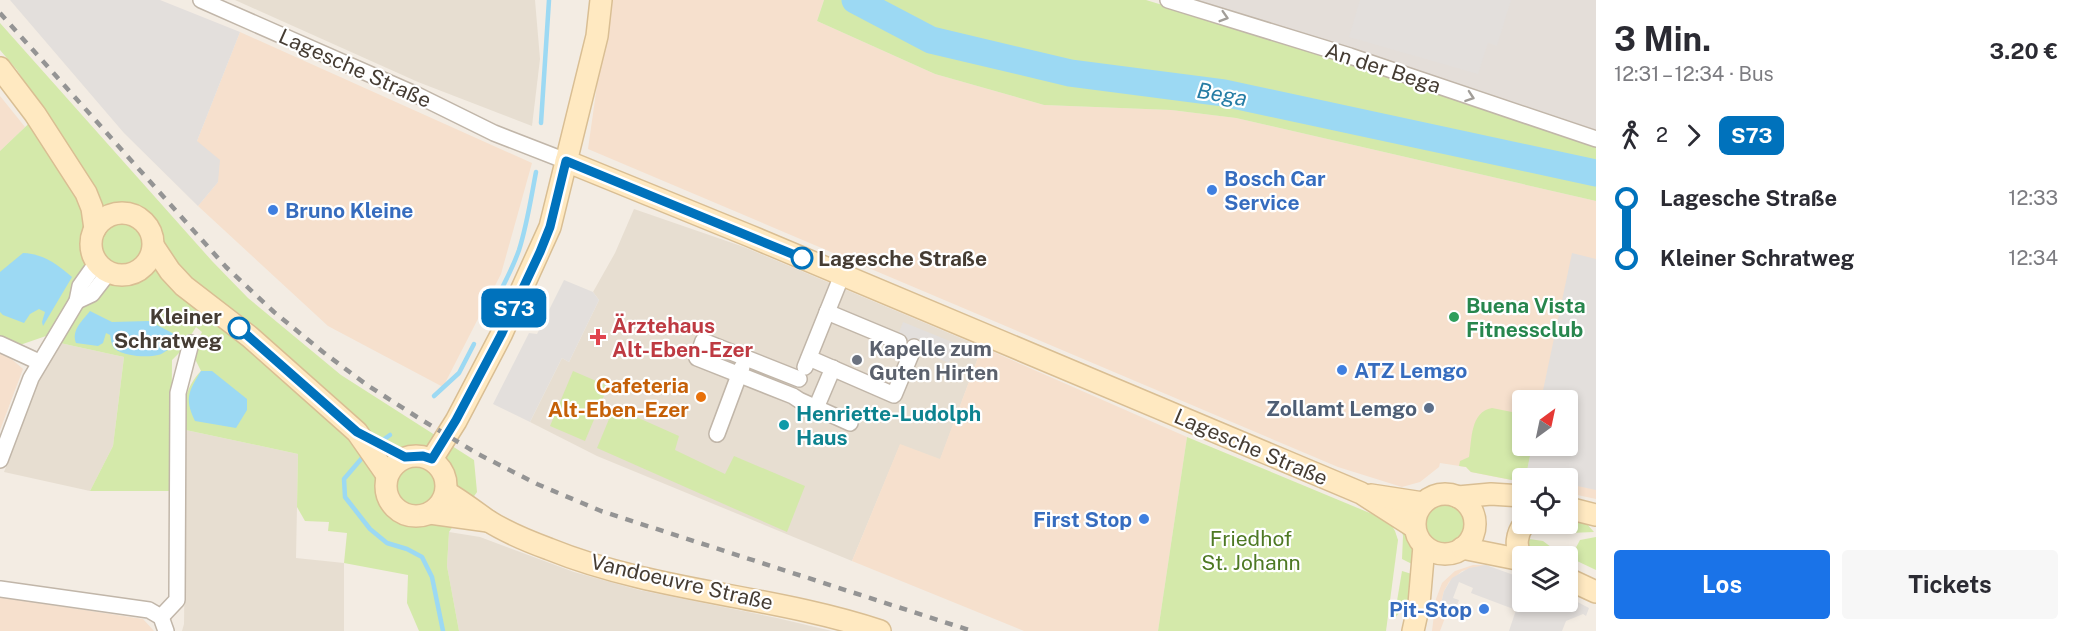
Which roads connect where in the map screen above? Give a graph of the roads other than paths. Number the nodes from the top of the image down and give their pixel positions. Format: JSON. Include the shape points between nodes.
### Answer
{"nodes":[{"id":1,"x":201,"y":0,"type":"edge"},
{"id":2,"x":601,"y":0,"type":"edge"},
{"id":3,"x":1168,"y":0,"type":"edge"},
{"id":4,"x":0,"y":68,"type":"edge"},
{"id":5,"x":1596,"y":139,"type":"edge"},
{"id":6,"x":566,"y":161,"type":"junction"},
{"id":7,"x":86,"y":193,"type":"junction"},
{"id":8,"x":119,"y":213,"type":"junction"},
{"id":9,"x":95,"y":229,"type":"junction"},
{"id":10,"x":154,"y":247,"type":"junction"},
{"id":11,"x":103,"y":267,"type":"junction"},
{"id":12,"x":138,"y":271,"type":"junction"},
{"id":13,"x":842,"y":275,"type":"junction"},
{"id":14,"x":184,"y":286,"type":"junction"},
{"id":15,"x":827,"y":312,"type":"junction"},
{"id":16,"x":191,"y":343,"type":"dead end"},
{"id":17,"x":0,"y":344,"type":"edge"},
{"id":18,"x":745,"y":358,"type":"junction"},
{"id":19,"x":809,"y":358,"type":"junction"},
{"id":20,"x":39,"y":362,"type":"junction"},
{"id":21,"x":832,"y":368,"type":"junction"},
{"id":22,"x":738,"y":375,"type":"junction"},
{"id":23,"x":800,"y":379,"type":"junction"},
{"id":24,"x":792,"y":396,"type":"junction"},
{"id":25,"x":816,"y":408,"type":"junction"},
{"id":26,"x":850,"y":423,"type":"dead end"},
{"id":27,"x":357,"y":432,"type":"junction"},
{"id":28,"x":717,"y":434,"type":"dead end"},
{"id":29,"x":405,"y":457,"type":"junction"},
{"id":30,"x":432,"y":459,"type":"junction"},
{"id":31,"x":0,"y":460,"type":"edge"},
{"id":32,"x":387,"y":475,"type":"junction"},
{"id":33,"x":446,"y":492,"type":"junction"},
{"id":34,"x":1361,"y":493,"type":"junction"},
{"id":35,"x":1512,"y":496,"type":"edge"},
{"id":36,"x":1458,"y":497,"type":"junction"},
{"id":37,"x":1512,"y":500,"type":"edge"},
{"id":38,"x":1423,"y":502,"type":"junction"},
{"id":39,"x":1578,"y":510,"type":"edge"},
{"id":40,"x":429,"y":513,"type":"junction"},
{"id":41,"x":1596,"y":515,"type":"edge"},
{"id":42,"x":489,"y":521,"type":"junction"},
{"id":43,"x":1476,"y":523,"type":"junction"},
{"id":44,"x":1414,"y":527,"type":"junction"},
{"id":45,"x":1424,"y":546,"type":"junction"},
{"id":46,"x":1512,"y":550,"type":"edge"},
{"id":47,"x":1455,"y":551,"type":"junction"},
{"id":48,"x":1512,"y":555,"type":"edge"},
{"id":49,"x":1578,"y":584,"type":"edge"},
{"id":50,"x":0,"y":589,"type":"edge"},
{"id":51,"x":1596,"y":592,"type":"edge"},
{"id":52,"x":1419,"y":604,"type":"junction"},
{"id":53,"x":164,"y":624,"type":"edge"},
{"id":54,"x":880,"y":631,"type":"edge"},
{"id":55,"x":1413,"y":631,"type":"edge"}],
"edges":[{"from":1,"to":6,"type":"street","name":"Lagesche Straße","via":[[494,133]]},
{"from":2,"to":6,"type":"street","via":[[597,36]]},
{"from":3,"to":5,"type":"street","name":"An der Bega","one_way":true},
{"from":4,"to":7,"type":"street"},
{"from":6,"to":13,"type":"street","name":"Lagesche Straße"},
{"from":6,"to":30,"type":"street","via":[[540,252],[501,335]]},
{"from":7,"to":8,"type":"street"},
{"from":7,"to":9,"type":"street"},
{"from":8,"to":9,"type":"street","via":[[101,221]]},
{"from":8,"to":10,"type":"street","via":[[128,213],[144,222]]},
{"from":9,"to":11,"type":"street","via":[[91,246]]},
{"from":10,"to":12,"type":"street"},
{"from":10,"to":14,"type":"street"},
{"from":11,"to":12,"type":"street","via":[[124,275]]},
{"from":11,"to":20,"type":"street","via":[[80,286],[77,301]]},
{"from":12,"to":14,"type":"street"},
{"from":13,"to":15,"type":"street"},
{"from":13,"to":34,"type":"street","name":"Lagesche Straße"},
{"from":14,"to":27,"type":"street","via":[[250,337]]},
{"from":15,"to":19,"type":"street"},
{"from":15,"to":21,"type":"street","via":[[907,344],[894,395]]},
{"from":16,"to":53,"type":"street","via":[[178,393],[177,600]]},
{"from":17,"to":20,"type":"street"},
{"from":18,"to":22,"type":"street"},
{"from":18,"to":22,"type":"street","via":[[703,342],[697,358]]},
{"from":18,"to":23,"type":"street"},
{"from":19,"to":21,"type":"street"},
{"from":19,"to":23,"type":"street"},
{"from":20,"to":31,"type":"street"},
{"from":21,"to":25,"type":"street"},
{"from":22,"to":24,"type":"street"},
{"from":22,"to":28,"type":"street"},
{"from":23,"to":24,"type":"street"},
{"from":24,"to":25,"type":"street"},
{"from":25,"to":26,"type":"street"},
{"from":27,"to":29,"type":"street"},
{"from":27,"to":32,"type":"street"},
{"from":29,"to":30,"type":"street"},
{"from":29,"to":32,"type":"street"},
{"from":30,"to":33,"type":"street","via":[[445,477]]},
{"from":32,"to":40,"type":"street","via":[[386,493],[396,508],[412,516]]},
{"from":33,"to":40,"type":"street"},
{"from":33,"to":42,"type":"street","name":"Vandoeuvre Straße"},
{"from":34,"to":38,"type":"street","name":"Lagesche Straße"},
{"from":34,"to":44,"type":"street","name":"Lagesche Straße"},
{"from":35,"to":36,"type":"street"},
{"from":36,"to":38,"type":"street","via":[[1439,494]]},
{"from":36,"to":43,"type":"street","via":[[1470,507]]},
{"from":37,"to":43,"type":"street","via":[[1487,510]]},
{"from":38,"to":44,"type":"street"},
{"from":39,"to":41,"type":"street"},
{"from":40,"to":42,"type":"street","name":"Vandoeuvre Straße"},
{"from":42,"to":54,"type":"street","name":"Vandoeuvre Straße","via":[[549,549],[617,571],[778,604]]},
{"from":43,"to":46,"type":"street"},
{"from":43,"to":47,"type":"street","via":[[1469,541]]},
{"from":44,"to":45,"type":"street"},
{"from":45,"to":47,"type":"street","via":[[1440,554]]},
{"from":45,"to":52,"type":"street"},
{"from":47,"to":48,"type":"street"},
{"from":47,"to":52,"type":"street"},
{"from":49,"to":51,"type":"street"},
{"from":50,"to":53,"type":"street","via":[[149,610]]},
{"from":52,"to":55,"type":"street"}]}
